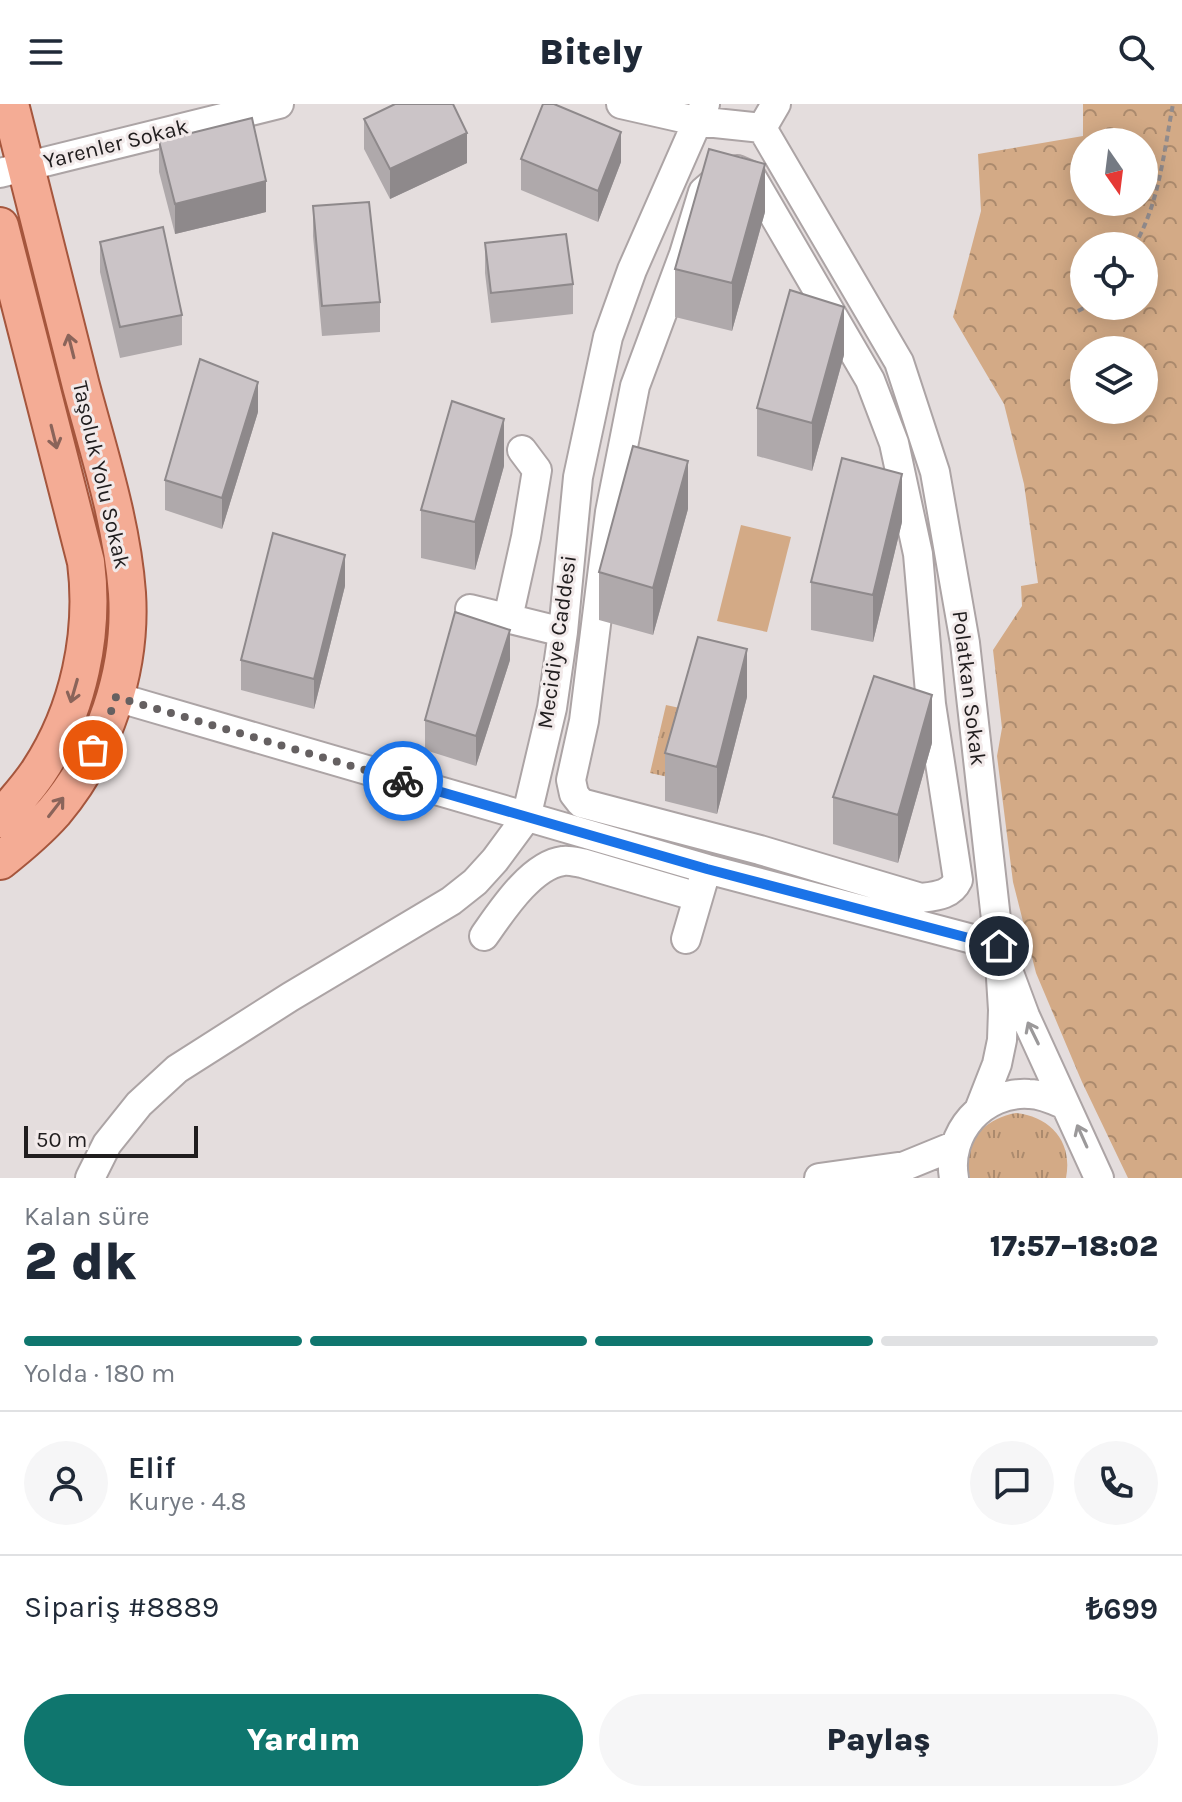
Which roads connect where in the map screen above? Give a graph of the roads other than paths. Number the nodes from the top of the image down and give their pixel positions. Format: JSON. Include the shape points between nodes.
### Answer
{"nodes":[{"id":1,"x":10,"y":104,"type":"edge"},
{"id":2,"x":279,"y":104,"type":"edge"},
{"id":3,"x":621,"y":104,"type":"edge"},
{"id":4,"x":700,"y":112,"type":"edge"},
{"id":5,"x":769,"y":116,"type":"edge"},
{"id":6,"x":13,"y":170,"type":"edge"},
{"id":7,"x":0,"y":226,"type":"edge"},
{"id":8,"x":522,"y":450,"type":"dead end"},
{"id":9,"x":470,"y":609,"type":"dead end"},
{"id":10,"x":508,"y":618,"type":"junction"},
{"id":11,"x":563,"y":632,"type":"junction"},
{"id":12,"x":116,"y":697,"type":"junction"},
{"id":13,"x":900,"y":700,"type":"edge"},
{"id":14,"x":971,"y":700,"type":"junction"},
{"id":15,"x":931,"y":704,"type":"junction"},
{"id":16,"x":526,"y":818,"type":"junction"},
{"id":17,"x":0,"y":819,"type":"edge"},
{"id":18,"x":0,"y":861,"type":"edge"},
{"id":19,"x":707,"y":869,"type":"junction"},
{"id":20,"x":698,"y":897,"type":"junction"},
{"id":21,"x":484,"y":936,"type":"dead end"},
{"id":22,"x":686,"y":939,"type":"dead end"},
{"id":23,"x":999,"y":946,"type":"junction"},
{"id":24,"x":1065,"y":1105,"type":"junction"},
{"id":25,"x":979,"y":1110,"type":"junction"},
{"id":26,"x":954,"y":1146,"type":"junction"},
{"id":27,"x":1095,"y":1175,"type":"edge"},
{"id":28,"x":90,"y":1178,"type":"edge"},
{"id":29,"x":819,"y":1178,"type":"edge"},
{"id":30,"x":954,"y":1178,"type":"edge"}],
"edges":[{"from":1,"to":6,"type":"main road","name":"Taşoluk Yolu Sokak"},
{"from":2,"to":6,"type":"street","name":"Yarenler Sokak"},
{"from":3,"to":4,"type":"street","name":"Polatkan Sokak"},
{"from":4,"to":5,"type":"street","name":"Polatkan Sokak"},
{"from":4,"to":11,"type":"street","name":"Mecidiye Caddesi","via":[[608,337],[578,477]]},
{"from":5,"to":14,"type":"street","name":"Polatkan Sokak","via":[[899,362],[935,472]]},
{"from":12,"to":6,"type":"main road","name":"Taşoluk Yolu Sokak","one_way":true,"via":[[127,594],[115,519]]},
{"from":7,"to":17,"type":"main road","name":"Taşoluk Yolu Sokak","one_way":true,"via":[[86,562],[90,597],[86,645],[62,729],[39,772]]},
{"from":8,"to":10,"type":"street","via":[[537,470]]},
{"from":9,"to":10,"type":"street"},
{"from":10,"to":11,"type":"street"},
{"from":11,"to":16,"type":"street","name":"Mecidiye Caddesi","via":[[552,708]]},
{"from":12,"to":16,"type":"street"},
{"from":18,"to":12,"type":"main road","name":"Taşoluk Yolu Sokak","one_way":true,"via":[[54,811],[87,762]]},
{"from":13,"to":15,"type":"street"},
{"from":14,"to":15,"type":"street"},
{"from":14,"to":23,"type":"street","name":"Polatkan Sokak"},
{"from":15,"to":15,"type":"street","via":[[908,498],[870,380],[751,176],[737,170],[724,174],[703,192],[635,386],[610,512],[584,721],[571,780],[574,794],[581,803],[921,898],[939,896],[954,889],[958,880]]},
{"from":16,"to":19,"type":"street"},
{"from":16,"to":28,"type":"street","name":"Mecidiye Caddesi","via":[[495,860],[451,901],[177,1069],[107,1144]]},
{"from":19,"to":20,"type":"street"},
{"from":19,"to":23,"type":"street"},
{"from":20,"to":21,"type":"street","via":[[563,861],[544,867],[511,898]]},
{"from":20,"to":22,"type":"street"},
{"from":24,"to":23,"type":"street","one_way":true},
{"from":23,"to":25,"type":"street","via":[[1002,1040]]},
{"from":24,"to":25,"type":"street","via":[[1015,1094]]},
{"from":27,"to":24,"type":"street","one_way":true},
{"from":25,"to":26,"type":"street"},
{"from":26,"to":29,"type":"street","via":[[905,1166]]},
{"from":26,"to":30,"type":"street"}]}
